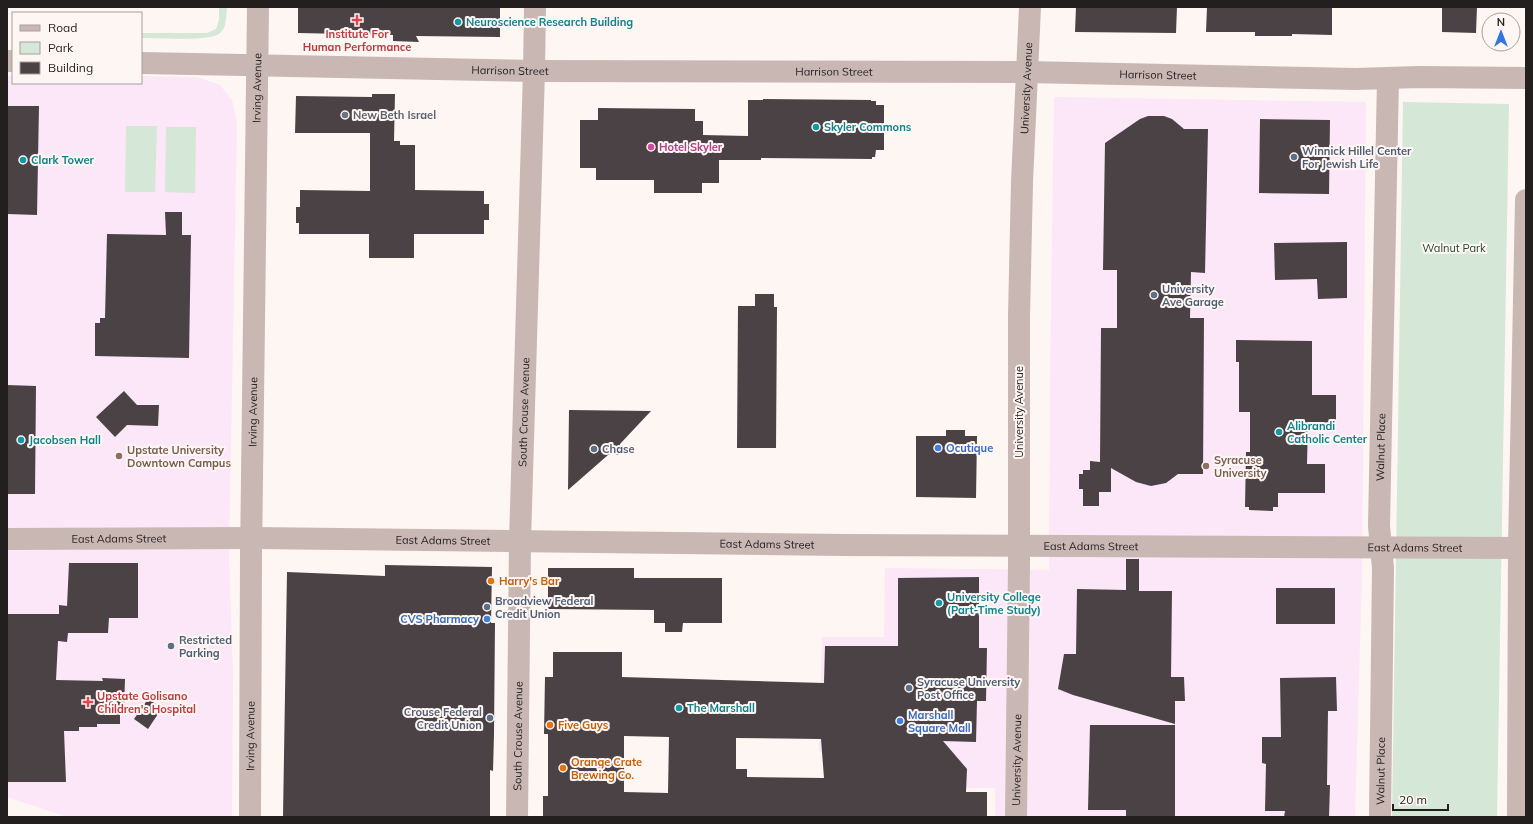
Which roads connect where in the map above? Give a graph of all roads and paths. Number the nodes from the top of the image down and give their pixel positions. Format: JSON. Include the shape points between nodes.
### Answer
{"nodes":[{"id":1,"x":258,"y":7,"type":"edge"},
{"id":2,"x":535,"y":7,"type":"edge"},
{"id":3,"x":1030,"y":7,"type":"edge"},
{"id":4,"x":142,"y":63,"type":"edge"},
{"id":5,"x":258,"y":65,"type":"junction"},
{"id":6,"x":534,"y":70,"type":"junction"},
{"id":7,"x":1026,"y":72,"type":"junction"},
{"id":8,"x":1388,"y":78,"type":"junction"},
{"id":9,"x":1526,"y":78,"type":"edge"},
{"id":10,"x":1526,"y":200,"type":"edge"},
{"id":11,"x":251,"y":538,"type":"junction"},
{"id":12,"x":7,"y":539,"type":"edge"},
{"id":13,"x":520,"y":541,"type":"junction"},
{"id":14,"x":1019,"y":546,"type":"junction"},
{"id":15,"x":1382,"y":548,"type":"junction"},
{"id":16,"x":1522,"y":548,"type":"edge"},
{"id":17,"x":250,"y":817,"type":"edge"},
{"id":18,"x":517,"y":817,"type":"edge"},
{"id":19,"x":1016,"y":817,"type":"edge"},
{"id":20,"x":1380,"y":817,"type":"edge"},
{"id":21,"x":1518,"y":817,"type":"edge"}],
"edges":[{"from":1,"to":5,"type":"street","name":"Irving Avenue"},
{"from":2,"to":6,"type":"street","name":"South Crouse Avenue"},
{"from":3,"to":7,"type":"street","name":"University Avenue"},
{"from":4,"to":5,"type":"street","name":"Harrison Street"},
{"from":5,"to":6,"type":"street","name":"Harrison Street"},
{"from":5,"to":11,"type":"street","name":"Irving Avenue"},
{"from":6,"to":7,"type":"street","name":"Harrison Street"},
{"from":6,"to":13,"type":"street","name":"South Crouse Avenue"},
{"from":7,"to":8,"type":"street","name":"Harrison Street"},
{"from":7,"to":14,"type":"street","name":"University Avenue","via":[[1019,316]]},
{"from":8,"to":9,"type":"street","name":"Harrison Street"},
{"from":8,"to":15,"type":"street","name":"Walnut Place","via":[[1379,526]]},
{"from":10,"to":16,"type":"street"},
{"from":11,"to":12,"type":"street","name":"East Adams Street"},
{"from":11,"to":13,"type":"street","name":"East Adams Street"},
{"from":11,"to":17,"type":"street","name":"Irving Avenue"},
{"from":13,"to":14,"type":"street","name":"East Adams Street"},
{"from":13,"to":18,"type":"street","name":"South Crouse Avenue"},
{"from":14,"to":15,"type":"street","name":"East Adams Street"},
{"from":14,"to":19,"type":"street","name":"University Avenue"},
{"from":15,"to":16,"type":"street","name":"East Adams Street"},
{"from":15,"to":20,"type":"street","name":"Walnut Place"},
{"from":16,"to":21,"type":"street"}]}
